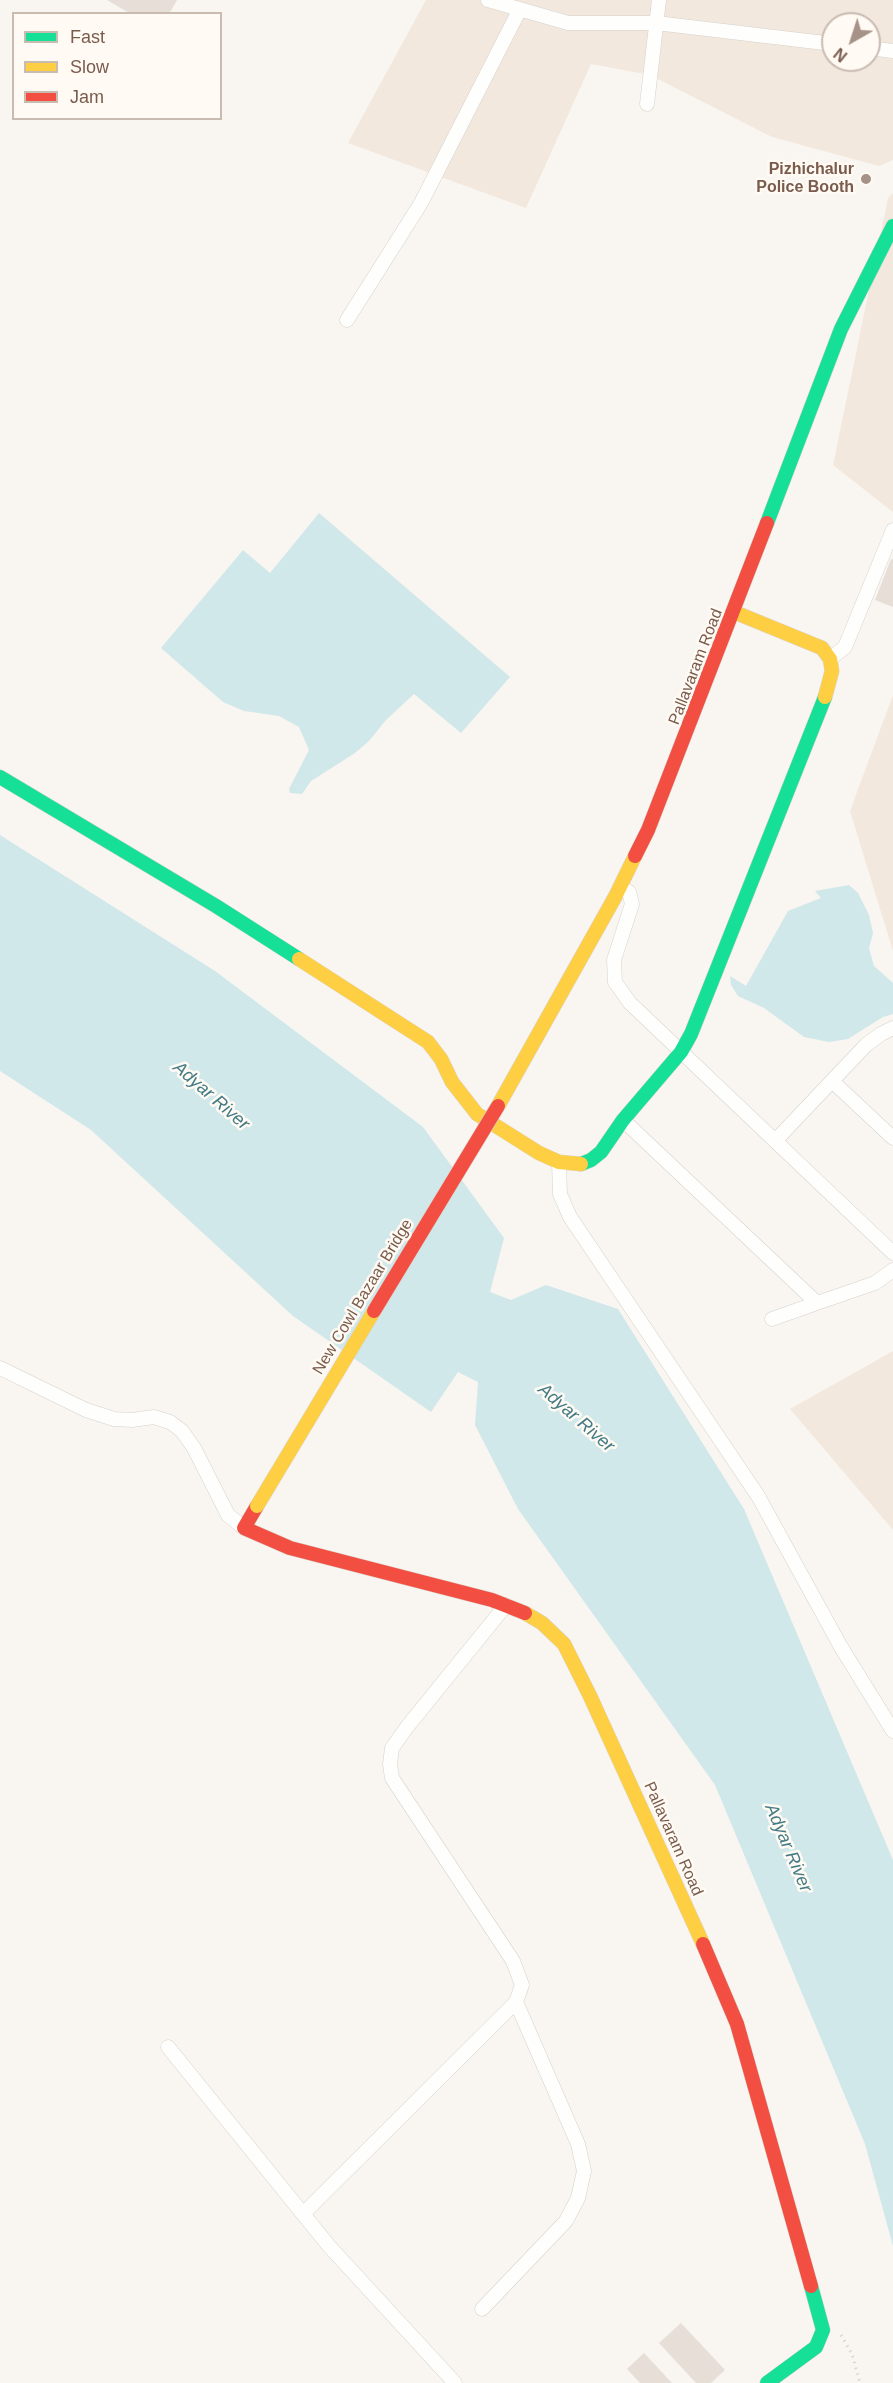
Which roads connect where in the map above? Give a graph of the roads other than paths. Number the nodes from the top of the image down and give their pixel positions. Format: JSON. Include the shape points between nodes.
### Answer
{"nodes":[{"id":1,"x":488,"y":0,"type":"edge"},
{"id":2,"x":659,"y":0,"type":"edge"},
{"id":3,"x":520,"y":9,"type":"junction"},
{"id":4,"x":656,"y":23,"type":"junction"},
{"id":5,"x":821,"y":43,"type":"edge"},
{"id":6,"x":647,"y":104,"type":"dead end"},
{"id":7,"x":893,"y":225,"type":"edge"},
{"id":8,"x":347,"y":320,"type":"dead end"},
{"id":9,"x":893,"y":530,"type":"edge"},
{"id":10,"x":734,"y":612,"type":"junction"},
{"id":11,"x":830,"y":658,"type":"junction"},
{"id":12,"x":0,"y":777,"type":"edge"},
{"id":13,"x":620,"y":887,"type":"junction"},
{"id":14,"x":893,"y":1028,"type":"edge"},
{"id":15,"x":681,"y":1052,"type":"junction"},
{"id":16,"x":832,"y":1081,"type":"junction"},
{"id":17,"x":498,"y":1106,"type":"joint"},
{"id":18,"x":623,"y":1120,"type":"junction"},
{"id":19,"x":893,"y":1138,"type":"edge"},
{"id":20,"x":775,"y":1141,"type":"junction"},
{"id":21,"x":559,"y":1162,"type":"junction"},
{"id":22,"x":893,"y":1253,"type":"edge"},
{"id":23,"x":893,"y":1270,"type":"edge"},
{"id":24,"x":817,"y":1303,"type":"junction"},
{"id":25,"x":772,"y":1319,"type":"dead end"},
{"id":26,"x":0,"y":1368,"type":"edge"},
{"id":27,"x":244,"y":1528,"type":"junction"},
{"id":28,"x":506,"y":1605,"type":"junction"},
{"id":29,"x":893,"y":1731,"type":"edge"},
{"id":30,"x":516,"y":2002,"type":"junction"},
{"id":31,"x":168,"y":2047,"type":"dead end"},
{"id":32,"x":303,"y":2214,"type":"junction"},
{"id":33,"x":482,"y":2309,"type":"dead end"},
{"id":34,"x":455,"y":2383,"type":"edge"},
{"id":35,"x":767,"y":2383,"type":"edge"}],
"edges":[{"from":1,"to":3,"type":"street"},
{"from":2,"to":4,"type":"street"},
{"from":3,"to":4,"type":"street","via":[[568,23]]},
{"from":3,"to":8,"type":"street","via":[[421,203]]},
{"from":4,"to":5,"type":"street"},
{"from":4,"to":6,"type":"street"},
{"from":7,"to":10,"type":"street","name":"Pallavaram Road","via":[[841,329]]},
{"from":9,"to":11,"type":"street","via":[[845,647]]},
{"from":10,"to":11,"type":"street","via":[[822,648]]},
{"from":10,"to":13,"type":"street","name":"Pallavaram Road","via":[[648,830]]},
{"from":11,"to":15,"type":"street","via":[[828,690],[702,1011]]},
{"from":12,"to":21,"type":"street","via":[[216,906],[428,1042],[477,1114]]},
{"from":13,"to":15,"type":"street","via":[[629,892],[632,904],[614,960],[615,982],[630,1003]]},
{"from":13,"to":17,"type":"street","name":"Pallavaram Road"},
{"from":14,"to":16,"type":"street","via":[[866,1046]]},
{"from":15,"to":18,"type":"street"},
{"from":15,"to":20,"type":"street"},
{"from":16,"to":19,"type":"street"},
{"from":16,"to":20,"type":"street"},
{"from":17,"to":27,"type":"street","name":"New Cowl Bazaar Bridge","bridge":true},
{"from":18,"to":21,"type":"street","via":[[591,1160],[579,1164]]},
{"from":18,"to":24,"type":"street"},
{"from":20,"to":22,"type":"street"},
{"from":21,"to":29,"type":"street","via":[[560,1194],[570,1217],[758,1496],[841,1647]]},
{"from":23,"to":24,"type":"street","via":[[875,1283]]},
{"from":24,"to":25,"type":"street"},
{"from":26,"to":27,"type":"street","via":[[86,1410],[132,1420],[154,1417],[170,1422],[194,1448],[228,1515]]},
{"from":27,"to":28,"type":"street","name":"Pallavaram Road","via":[[290,1548]]},
{"from":28,"to":30,"type":"street","via":[[407,1726],[392,1748],[390,1764],[393,1778],[513,1960],[522,1985]]},
{"from":28,"to":35,"type":"street","name":"Pallavaram Road","via":[[542,1623],[564,1644],[724,1992],[748,2062],[823,2330],[816,2347]]},
{"from":30,"to":32,"type":"street"},
{"from":30,"to":33,"type":"street","via":[[578,2144],[584,2171],[578,2198],[566,2221]]},
{"from":31,"to":32,"type":"street"},
{"from":32,"to":34,"type":"street"}]}
